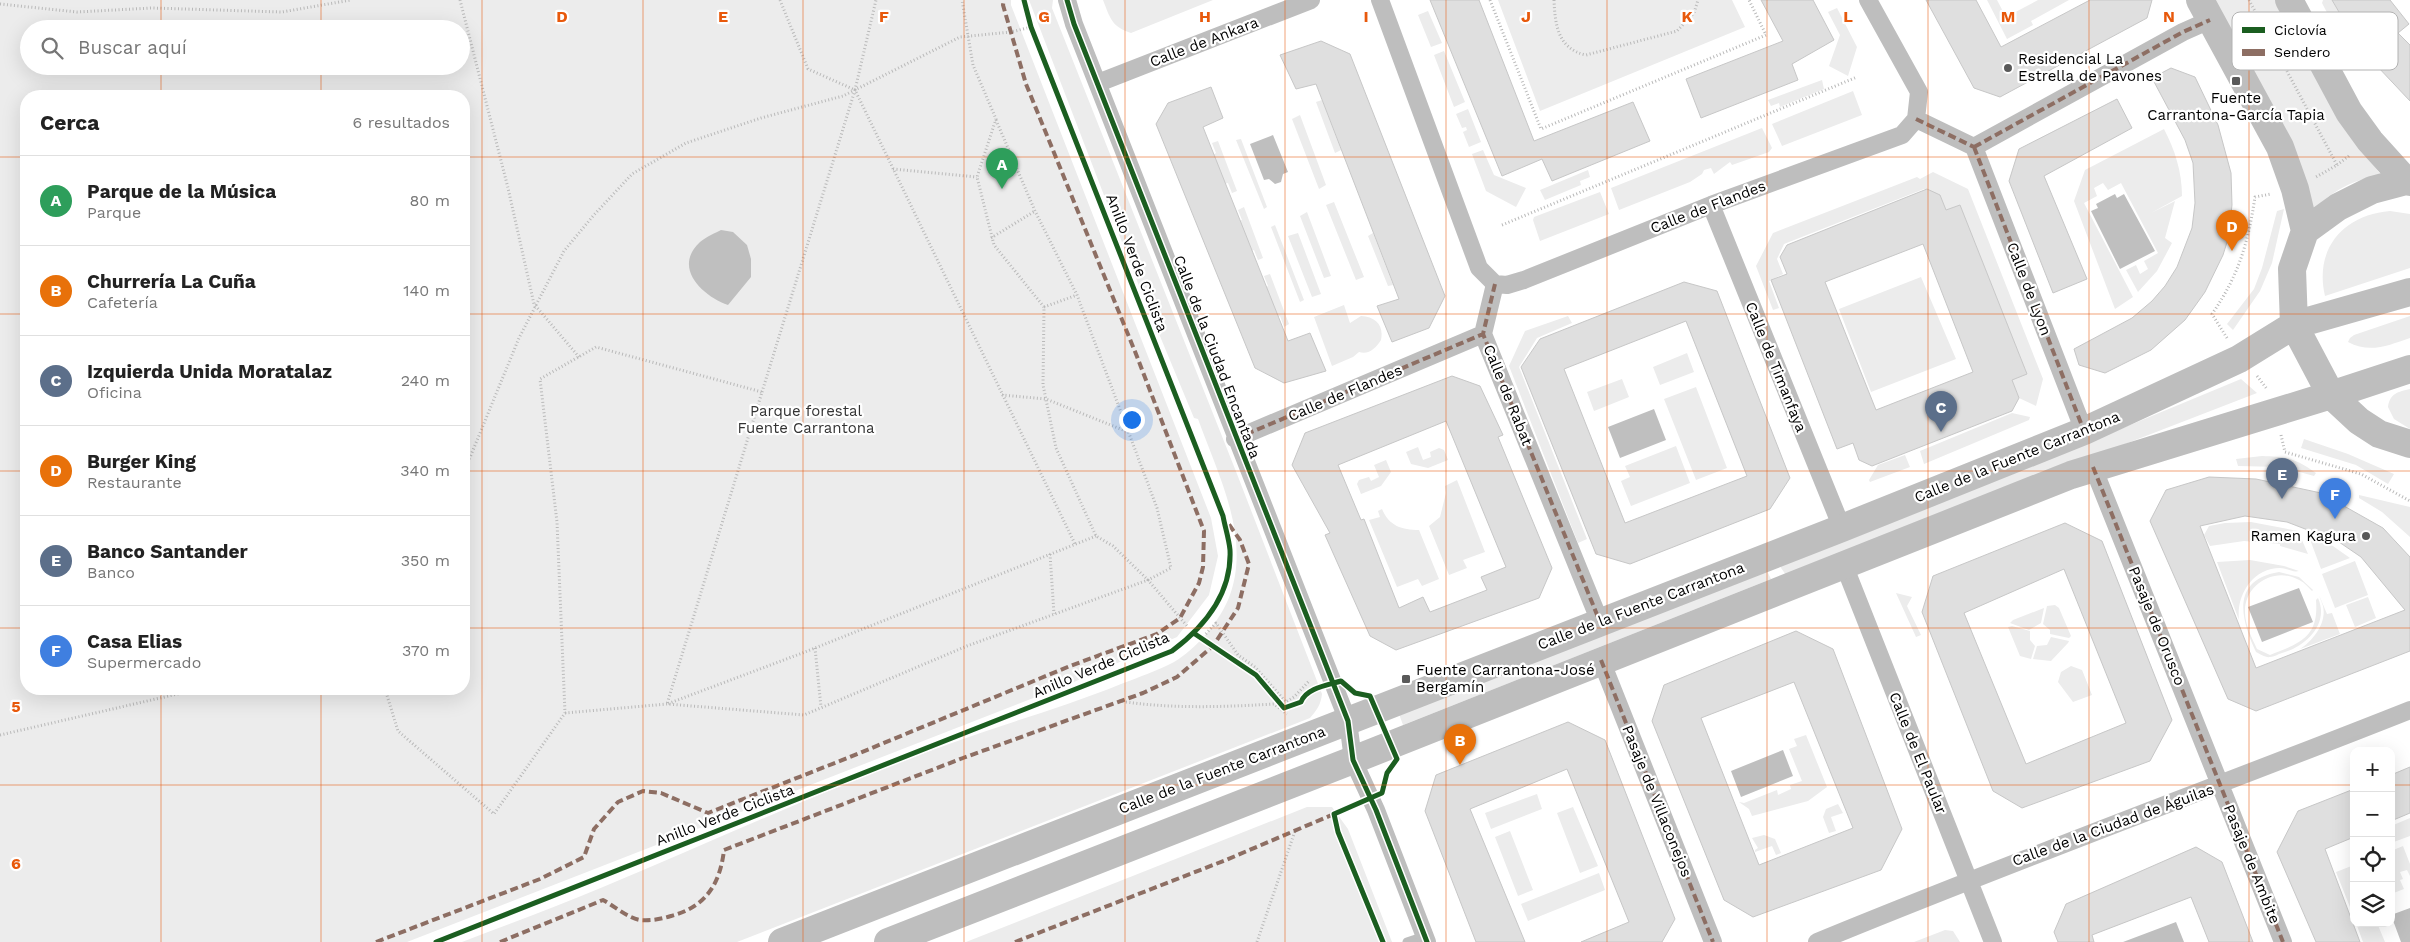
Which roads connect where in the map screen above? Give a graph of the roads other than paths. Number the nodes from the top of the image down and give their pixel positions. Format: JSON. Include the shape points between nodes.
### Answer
{"nodes":[{"id":1,"x":1067,"y":0,"type":"edge"},
{"id":2,"x":1311,"y":0,"type":"edge"},
{"id":3,"x":1380,"y":0,"type":"edge"},
{"id":4,"x":1868,"y":0,"type":"edge"},
{"id":5,"x":2289,"y":0,"type":"edge"},
{"id":6,"x":2205,"y":10,"type":"edge"},
{"id":7,"x":2295,"y":12,"type":"edge"},
{"id":8,"x":2232,"y":59,"type":"edge"},
{"id":9,"x":2238,"y":70,"type":"edge"},
{"id":10,"x":2326,"y":70,"type":"edge"},
{"id":11,"x":1098,"y":84,"type":"junction"},
{"id":12,"x":1916,"y":119,"type":"junction"},
{"id":13,"x":1974,"y":147,"type":"junction"},
{"id":14,"x":2408,"y":182,"type":"edge"},
{"id":15,"x":1711,"y":205,"type":"junction"},
{"id":16,"x":2305,"y":231,"type":"junction"},
{"id":17,"x":1495,"y":284,"type":"junction"},
{"id":18,"x":2410,"y":292,"type":"edge"},
{"id":19,"x":2294,"y":325,"type":"junction"},
{"id":20,"x":1483,"y":334,"type":"junction"},
{"id":21,"x":2410,"y":369,"type":"edge"},
{"id":22,"x":2331,"y":396,"type":"junction"},
{"id":23,"x":2084,"y":431,"type":"junction"},
{"id":24,"x":1235,"y":440,"type":"junction"},
{"id":25,"x":2410,"y":444,"type":"edge"},
{"id":26,"x":2093,"y":467,"type":"junction"},
{"id":27,"x":1842,"y":528,"type":"junction"},
{"id":28,"x":1844,"y":565,"type":"junction"},
{"id":29,"x":1600,"y":622,"type":"junction"},
{"id":30,"x":1601,"y":660,"type":"junction"},
{"id":31,"x":2410,"y":710,"type":"edge"},
{"id":32,"x":1348,"y":721,"type":"junction"},
{"id":33,"x":1353,"y":760,"type":"junction"},
{"id":34,"x":2221,"y":785,"type":"junction"},
{"id":35,"x":1968,"y":880,"type":"junction"},
{"id":36,"x":1426,"y":939,"type":"edge"},
{"id":37,"x":782,"y":942,"type":"edge"},
{"id":38,"x":888,"y":942,"type":"edge"},
{"id":39,"x":1407,"y":942,"type":"edge"},
{"id":40,"x":1713,"y":942,"type":"edge"},
{"id":41,"x":1817,"y":942,"type":"edge"},
{"id":42,"x":1993,"y":942,"type":"edge"},
{"id":43,"x":2282,"y":942,"type":"edge"}],
"edges":[{"from":1,"to":11,"type":"street","name":"Calle de la Ciudad Encantada"},
{"from":2,"to":11,"type":"street","name":"Calle de Ankara"},
{"from":3,"to":17,"type":"street","via":[[1479,268]]},
{"from":4,"to":12,"type":"street","via":[[1919,92]]},
{"from":5,"to":7,"type":"main road"},
{"from":6,"to":8,"type":"main road"},
{"from":6,"to":13,"type":"street","via":[[2183,32]]},
{"from":9,"to":16,"type":"main road","via":[[2280,147]]},
{"from":10,"to":14,"type":"main road","via":[[2349,112],[2370,141]]},
{"from":11,"to":24,"type":"street","name":"Calle de la Ciudad Encantada"},
{"from":12,"to":13,"type":"street"},
{"from":12,"to":15,"type":"street","name":"Calle de Flandes","via":[[1902,135]]},
{"from":13,"to":23,"type":"street","name":"Calle de Lyon"},
{"from":14,"to":16,"type":"main road","via":[[2372,190],[2338,207]]},
{"from":15,"to":17,"type":"street","name":"Calle de Flandes","via":[[1524,280],[1507,285]]},
{"from":15,"to":27,"type":"street","name":"Calle de Timanfaya"},
{"from":16,"to":19,"type":"main road","via":[[2292,269]]},
{"from":17,"to":20,"type":"street","name":"Calle de Rabat"},
{"from":18,"to":19,"type":"main road","name":"Calle de la Fuente Carrantona"},
{"from":19,"to":22,"type":"main road"},
{"from":19,"to":23,"type":"main road","name":"Calle de la Fuente Carrantona","via":[[2239,359]]},
{"from":20,"to":24,"type":"street","name":"Calle de Flandes"},
{"from":20,"to":29,"type":"street","name":"Calle de Rabat"},
{"from":21,"to":22,"type":"main road"},
{"from":22,"to":25,"type":"main road","via":[[2379,434]]},
{"from":22,"to":26,"type":"main road"},
{"from":23,"to":27,"type":"main road","name":"Calle de la Fuente Carrantona"},
{"from":24,"to":32,"type":"street","name":"Calle de la Ciudad Encantada"},
{"from":26,"to":28,"type":"main road"},
{"from":26,"to":34,"type":"street","name":"Pasaje de Orusco"},
{"from":27,"to":29,"type":"main road","name":"Calle de la Fuente Carrantona"},
{"from":28,"to":30,"type":"main road"},
{"from":28,"to":35,"type":"street","name":"Calle de El Paular"},
{"from":29,"to":32,"type":"main road","name":"Calle de la Fuente Carrantona"},
{"from":30,"to":33,"type":"main road"},
{"from":30,"to":40,"type":"street","name":"Pasaje de Villaconejos"},
{"from":31,"to":34,"type":"street","name":"Calle de la Ciudad de Águilas"},
{"from":32,"to":33,"type":"street","name":"Calle de la Ciudad Encantada"},
{"from":32,"to":37,"type":"main road","name":"Calle de la Fuente Carrantona"},
{"from":33,"to":36,"type":"street","name":"Calle de la Ciudad Encantada"},
{"from":33,"to":38,"type":"main road"},
{"from":34,"to":35,"type":"street","name":"Calle de la Ciudad de Águilas"},
{"from":34,"to":43,"type":"street","name":"Pasaje de Ambite"},
{"from":35,"to":41,"type":"street","name":"Calle de la Ciudad de Águilas"},
{"from":35,"to":42,"type":"street","name":"Calle de El Paular"},
{"from":36,"to":39,"type":"lane"}]}
